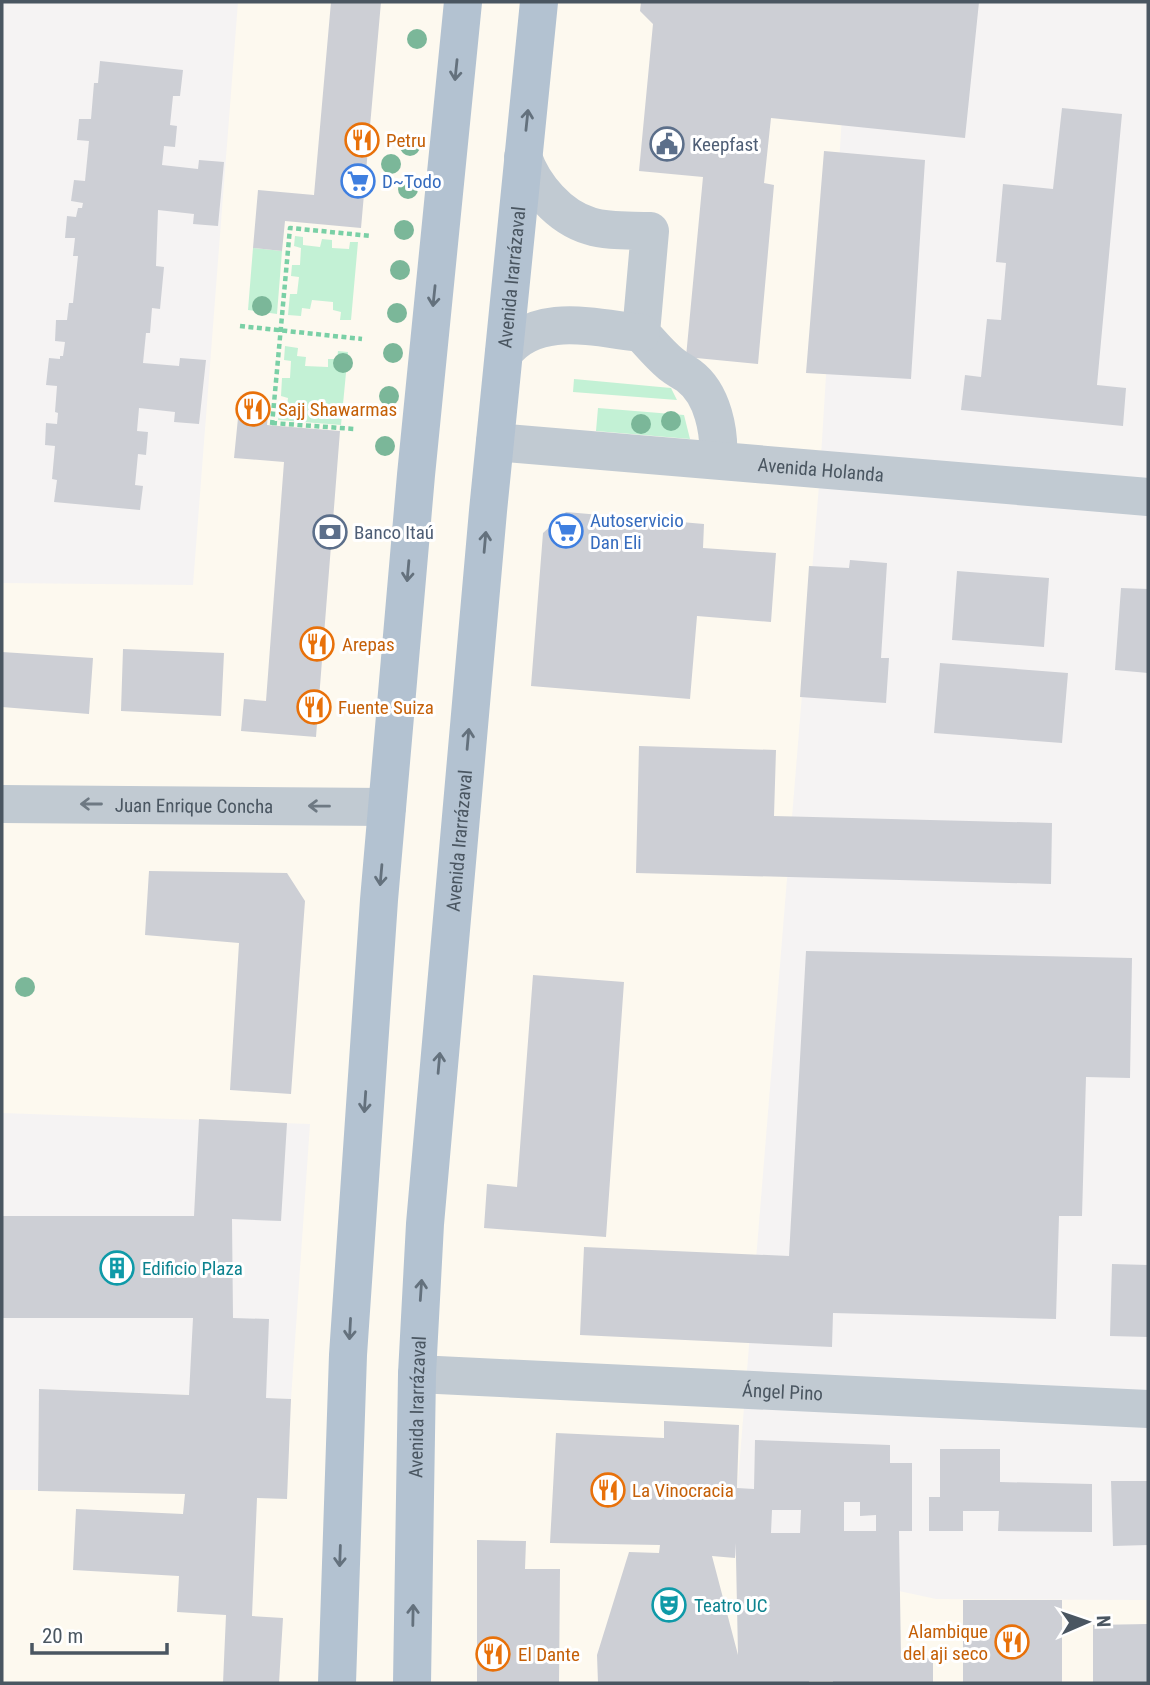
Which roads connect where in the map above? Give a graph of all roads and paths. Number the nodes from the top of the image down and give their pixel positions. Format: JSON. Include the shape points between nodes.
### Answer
{"nodes":[{"id":1,"x":463,"y":2,"type":"edge"},
{"id":2,"x":538,"y":2,"type":"edge"},
{"id":3,"x":523,"y":157,"type":"junction"},
{"id":4,"x":371,"y":236,"type":"dead end"},
{"id":5,"x":240,"y":326,"type":"dead end"},
{"id":6,"x":281,"y":330,"type":"junction"},
{"id":7,"x":641,"y":333,"type":"junction"},
{"id":8,"x":362,"y":339,"type":"dead end"},
{"id":9,"x":504,"y":353,"type":"junction"},
{"id":10,"x":354,"y":429,"type":"dead end"},
{"id":11,"x":495,"y":442,"type":"junction"},
{"id":12,"x":718,"y":460,"type":"junction"},
{"id":13,"x":1148,"y":497,"type":"edge"},
{"id":14,"x":2,"y":804,"type":"edge"},
{"id":15,"x":387,"y":807,"type":"junction"},
{"id":16,"x":416,"y":1374,"type":"junction"},
{"id":17,"x":1148,"y":1409,"type":"edge"},
{"id":18,"x":337,"y":1683,"type":"edge"},
{"id":19,"x":412,"y":1683,"type":"edge"}],
"edges":[{"from":1,"to":15,"type":"main road","one_way":true},
{"from":3,"to":2,"type":"main road","name":"Avenida Irarrázaval","one_way":true},
{"from":3,"to":7,"type":"street","via":[[536,185],[569,217],[591,227],[650,232]]},
{"from":3,"to":9,"type":"main road","name":"Avenida Irarrázaval"},
{"from":4,"to":6,"type":"path","via":[[289,229]]},
{"from":5,"to":6,"type":"path"},
{"from":6,"to":8,"type":"path"},
{"from":6,"to":10,"type":"path","via":[[272,424]]},
{"from":7,"to":9,"type":"street","via":[[547,326],[516,338]]},
{"from":7,"to":12,"type":"street","via":[[703,390],[718,432]]},
{"from":9,"to":11,"type":"main road","name":"Avenida Irarrázaval"},
{"from":11,"to":12,"type":"street","name":"Avenida Holanda"},
{"from":16,"to":11,"type":"main road","name":"Avenida Irarrázaval","one_way":true,"via":[[425,1224]]},
{"from":12,"to":13,"type":"street","name":"Avenida Holanda"},
{"from":15,"to":14,"type":"street","name":"Juan Enrique Concha","one_way":true},
{"from":15,"to":18,"type":"main road","one_way":true,"via":[[352,1286]]},
{"from":16,"to":17,"type":"street","name":"Ángel Pino"},
{"from":19,"to":16,"type":"main road","name":"Avenida Irarrázaval","one_way":true}]}
